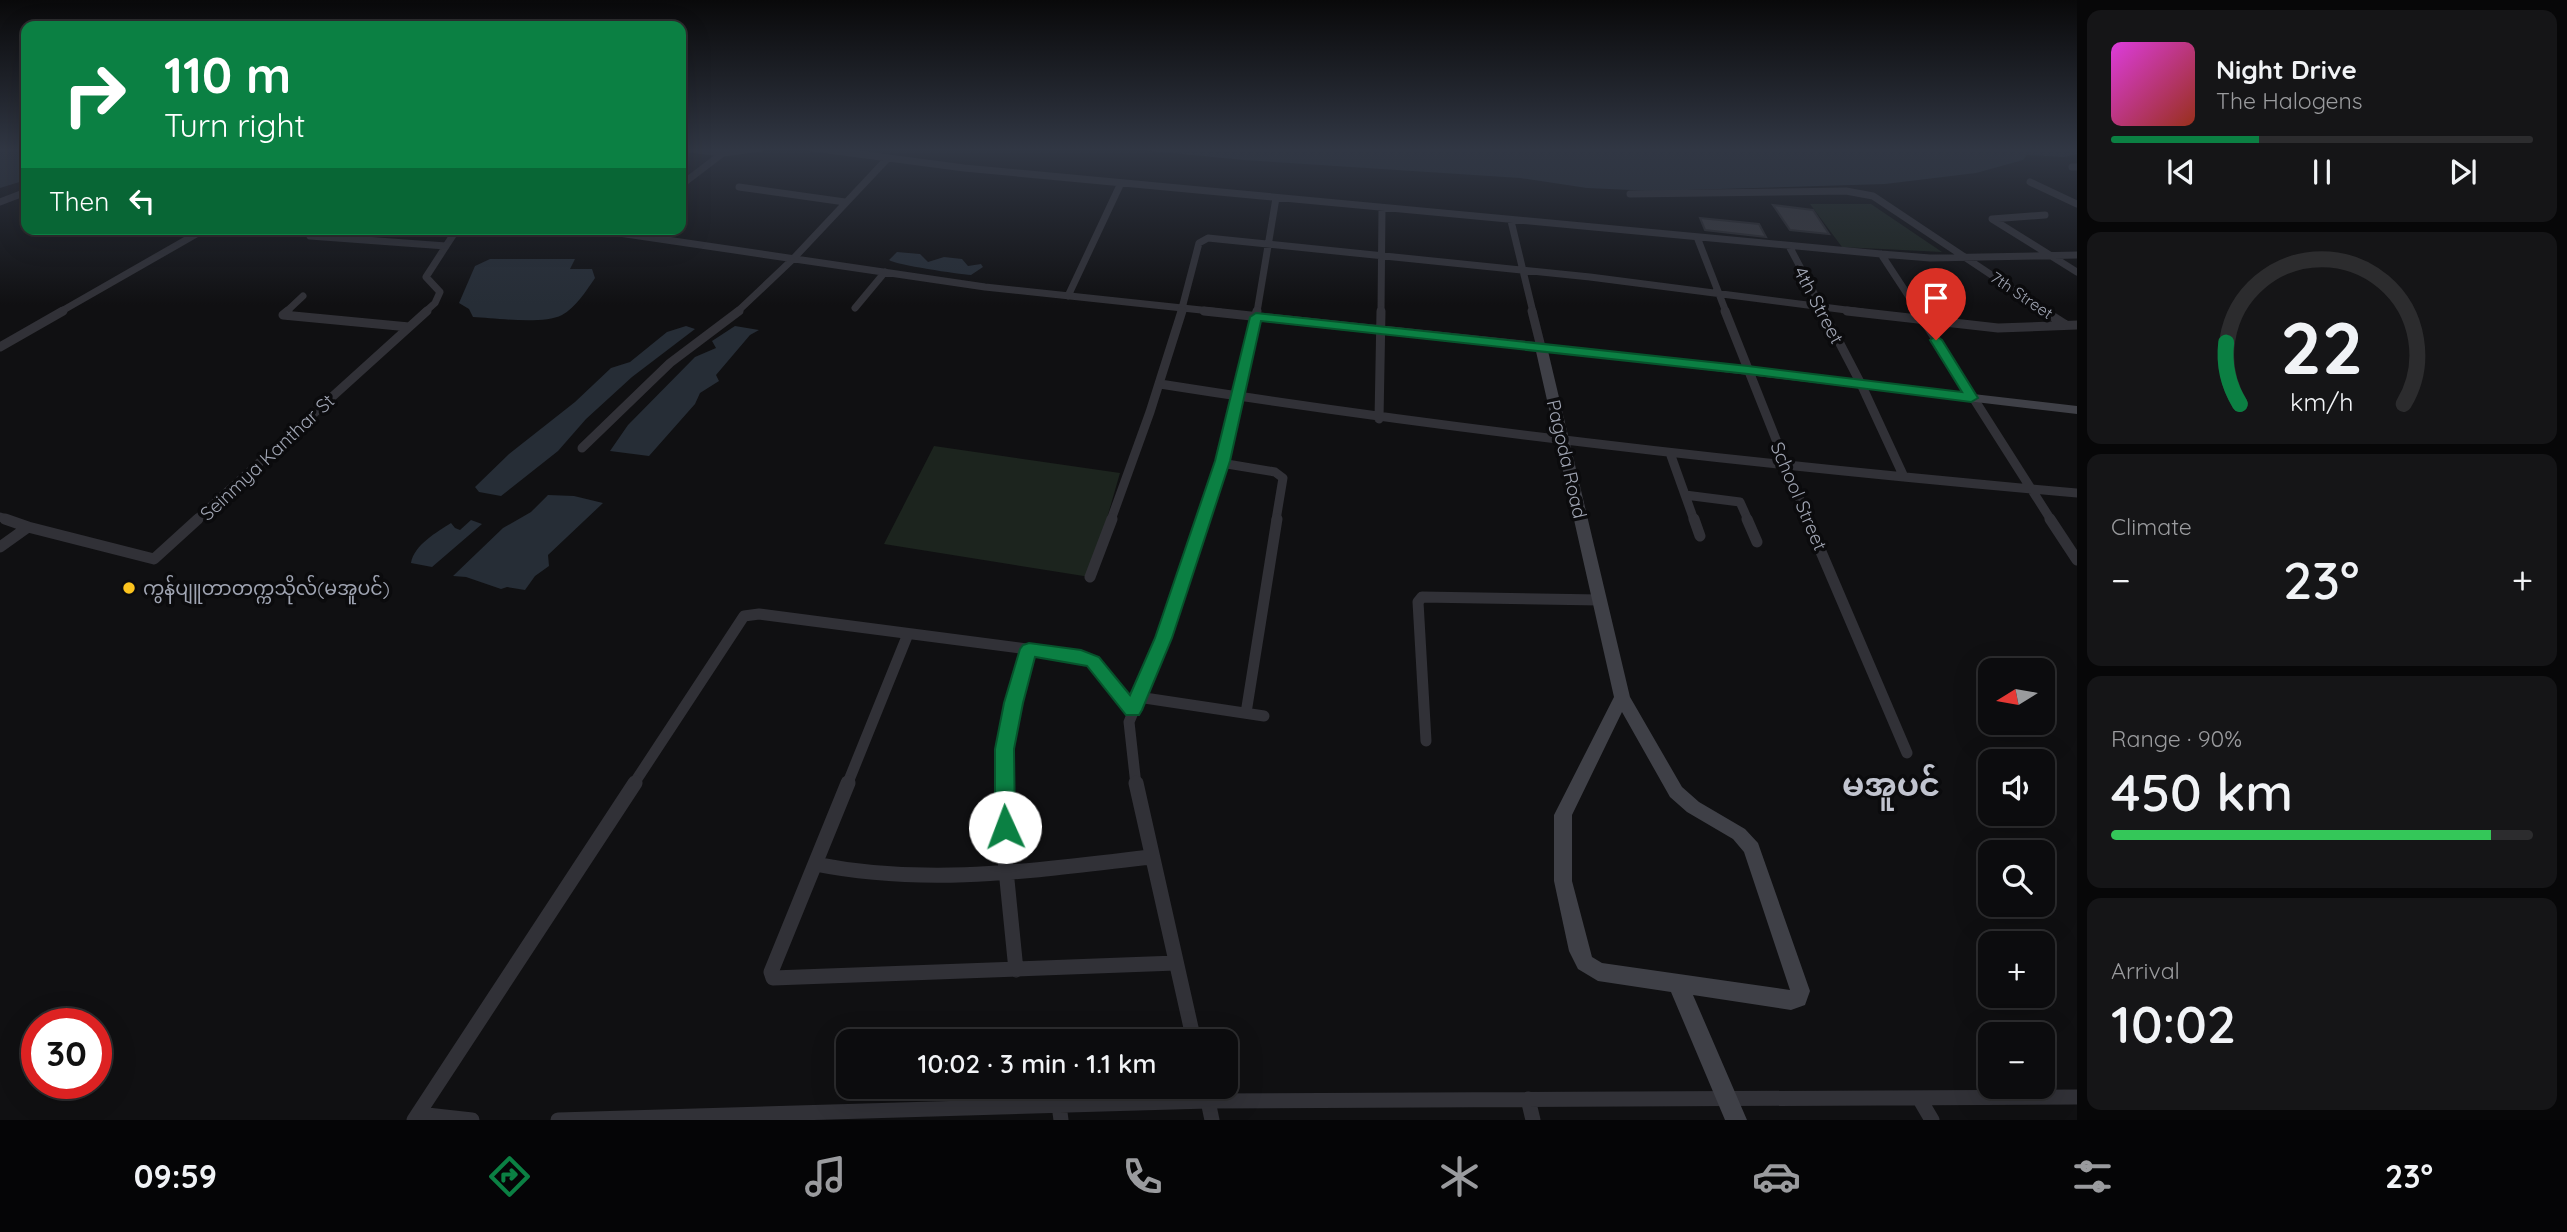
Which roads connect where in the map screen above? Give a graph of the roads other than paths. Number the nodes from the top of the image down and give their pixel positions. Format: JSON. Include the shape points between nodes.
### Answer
{"nodes":[{"id":1,"x":833,"y":200,"type":"edge"},
{"id":2,"x":1113,"y":200,"type":"edge"},
{"id":3,"x":1276,"y":200,"type":"edge"},
{"id":4,"x":1300,"y":200,"type":"edge"},
{"id":5,"x":1881,"y":200,"type":"edge"},
{"id":6,"x":845,"y":202,"type":"joint"},
{"id":7,"x":1382,"y":208,"type":"junction"},
{"id":8,"x":2045,"y":215,"type":"dead end"},
{"id":9,"x":1511,"y":221,"type":"junction"},
{"id":10,"x":195,"y":235,"type":"edge"},
{"id":11,"x":453,"y":235,"type":"edge"},
{"id":12,"x":646,"y":235,"type":"edge"},
{"id":13,"x":310,"y":236,"type":"dead end"},
{"id":14,"x":1697,"y":237,"type":"junction"},
{"id":15,"x":1269,"y":243,"type":"junction"},
{"id":16,"x":446,"y":246,"type":"junction"},
{"id":17,"x":1788,"y":246,"type":"junction"},
{"id":18,"x":1881,"y":254,"type":"junction"},
{"id":19,"x":1382,"y":255,"type":"junction"},
{"id":20,"x":2077,"y":255,"type":"edge"},
{"id":21,"x":2051,"y":256,"type":"junction"},
{"id":22,"x":1966,"y":258,"type":"junction"},
{"id":23,"x":793,"y":259,"type":"junction"},
{"id":24,"x":1523,"y":270,"type":"junction"},
{"id":25,"x":886,"y":272,"type":"junction"},
{"id":26,"x":2077,"y":272,"type":"edge"},
{"id":27,"x":303,"y":296,"type":"dead end"},
{"id":28,"x":1068,"y":296,"type":"junction"},
{"id":29,"x":1720,"y":296,"type":"junction"},
{"id":30,"x":855,"y":308,"type":"dead end"},
{"id":31,"x":1821,"y":308,"type":"junction"},
{"id":32,"x":1184,"y":309,"type":"junction"},
{"id":33,"x":1256,"y":317,"type":"junction"},
{"id":34,"x":1924,"y":320,"type":"junction"},
{"id":35,"x":2077,"y":325,"type":"edge"},
{"id":36,"x":2067,"y":326,"type":"junction"},
{"id":37,"x":409,"y":327,"type":"junction"},
{"id":38,"x":1381,"y":330,"type":"junction"},
{"id":39,"x":2077,"y":332,"type":"edge"},
{"id":40,"x":0,"y":347,"type":"edge"},
{"id":41,"x":1541,"y":348,"type":"junction"},
{"id":42,"x":1748,"y":370,"type":"junction"},
{"id":43,"x":1160,"y":384,"type":"junction"},
{"id":44,"x":1861,"y":384,"type":"junction"},
{"id":45,"x":1237,"y":397,"type":"junction"},
{"id":46,"x":1971,"y":398,"type":"junction"},
{"id":47,"x":2077,"y":410,"type":"edge"},
{"id":48,"x":1380,"y":419,"type":"junction"},
{"id":49,"x":1563,"y":442,"type":"junction"},
{"id":50,"x":582,"y":448,"type":"dead end"},
{"id":51,"x":1670,"y":453,"type":"junction"},
{"id":52,"x":1222,"y":463,"type":"junction"},
{"id":53,"x":1785,"y":466,"type":"junction"},
{"id":54,"x":1904,"y":477,"type":"junction"},
{"id":55,"x":2033,"y":490,"type":"junction"},
{"id":56,"x":2077,"y":494,"type":"edge"},
{"id":57,"x":1685,"y":495,"type":"junction"},
{"id":58,"x":0,"y":517,"type":"edge"},
{"id":59,"x":29,"y":527,"type":"junction"},
{"id":60,"x":1700,"y":536,"type":"dead end"},
{"id":61,"x":1757,"y":542,"type":"dead end"},
{"id":62,"x":0,"y":547,"type":"edge"},
{"id":63,"x":2077,"y":560,"type":"edge"},
{"id":64,"x":1090,"y":577,"type":"dead end"},
{"id":65,"x":1600,"y":600,"type":"junction"},
{"id":66,"x":908,"y":634,"type":"junction"},
{"id":67,"x":1029,"y":649,"type":"junction"},
{"id":68,"x":1138,"y":697,"type":"junction"},
{"id":69,"x":1622,"y":697,"type":"junction"},
{"id":70,"x":1133,"y":710,"type":"junction"},
{"id":71,"x":1246,"y":713,"type":"junction"},
{"id":72,"x":1264,"y":716,"type":"dead end"},
{"id":73,"x":1426,"y":741,"type":"dead end"},
{"id":74,"x":1907,"y":753,"type":"dead end"},
{"id":75,"x":1151,"y":858,"type":"junction"},
{"id":76,"x":815,"y":864,"type":"junction"},
{"id":77,"x":1008,"y":873,"type":"junction"},
{"id":78,"x":1176,"y":963,"type":"junction"},
{"id":79,"x":1016,"y":970,"type":"junction"},
{"id":80,"x":1678,"y":984,"type":"junction"},
{"id":81,"x":1191,"y":1029,"type":"edge"},
{"id":82,"x":1238,"y":1094,"type":"edge"},
{"id":83,"x":2077,"y":1097,"type":"edge"},
{"id":84,"x":1728,"y":1098,"type":"junction"},
{"id":85,"x":1919,"y":1098,"type":"junction"},
{"id":86,"x":1165,"y":1099,"type":"edge"},
{"id":87,"x":1207,"y":1099,"type":"edge"},
{"id":88,"x":1528,"y":1099,"type":"junction"},
{"id":89,"x":1060,"y":1112,"type":"edge"},
{"id":90,"x":889,"y":1115,"type":"edge"},
{"id":91,"x":416,"y":1117,"type":"edge"},
{"id":92,"x":731,"y":1117,"type":"edge"},
{"id":93,"x":472,"y":1120,"type":"edge"},
{"id":94,"x":558,"y":1120,"type":"edge"},
{"id":95,"x":1212,"y":1120,"type":"edge"},
{"id":96,"x":1534,"y":1120,"type":"edge"},
{"id":97,"x":1736,"y":1120,"type":"edge"},
{"id":98,"x":1932,"y":1120,"type":"edge"}],
"edges":[{"from":1,"to":6,"type":"street"},
{"from":2,"to":28,"type":"street"},
{"from":3,"to":15,"type":"street"},
{"from":4,"to":7,"type":"street"},
{"from":5,"to":22,"type":"street","name":"7th Street"},
{"from":6,"to":23,"type":"street"},
{"from":7,"to":9,"type":"street"},
{"from":7,"to":19,"type":"street"},
{"from":8,"to":21,"type":"street","via":[[1992,219]]},
{"from":9,"to":14,"type":"street"},
{"from":9,"to":24,"type":"street","name":"Pagoda Road"},
{"from":10,"to":40,"type":"street"},
{"from":11,"to":16,"type":"street","name":"Seinmya Kanthar St"},
{"from":12,"to":23,"type":"street"},
{"from":13,"to":16,"type":"street"},
{"from":14,"to":17,"type":"street"},
{"from":14,"to":29,"type":"street","name":"School Street"},
{"from":15,"to":19,"type":"street"},
{"from":15,"to":32,"type":"street","via":[[1202,240]]},
{"from":15,"to":33,"type":"street"},
{"from":16,"to":37,"type":"street","name":"Seinmya Kanthar St","via":[[426,277],[440,292],[435,303]]},
{"from":17,"to":18,"type":"street"},
{"from":17,"to":31,"type":"street","name":"4th Street"},
{"from":18,"to":22,"type":"street"},
{"from":18,"to":34,"type":"street"},
{"from":19,"to":24,"type":"street"},
{"from":19,"to":38,"type":"street"},
{"from":20,"to":21,"type":"street"},
{"from":21,"to":22,"type":"street"},
{"from":21,"to":26,"type":"street"},
{"from":22,"to":36,"type":"street","name":"7th Street"},
{"from":23,"to":25,"type":"street"},
{"from":23,"to":50,"type":"street","via":[[738,311],[670,363]]},
{"from":24,"to":29,"type":"street"},
{"from":24,"to":41,"type":"street","name":"Pagoda Road"},
{"from":25,"to":28,"type":"street"},
{"from":25,"to":30,"type":"street"},
{"from":27,"to":37,"type":"street","via":[[283,315]]},
{"from":28,"to":32,"type":"street"},
{"from":29,"to":31,"type":"street"},
{"from":29,"to":42,"type":"street","name":"School Street"},
{"from":31,"to":34,"type":"street"},
{"from":31,"to":44,"type":"street","name":"4th Street"},
{"from":32,"to":33,"type":"street"},
{"from":32,"to":43,"type":"street"},
{"from":33,"to":38,"type":"street"},
{"from":33,"to":45,"type":"street"},
{"from":34,"to":36,"type":"street","via":[[1998,328]]},
{"from":34,"to":46,"type":"street"},
{"from":35,"to":36,"type":"street"},
{"from":36,"to":39,"type":"street","name":"7th Street"},
{"from":37,"to":59,"type":"street","name":"Seinmya Kanthar St","via":[[154,559]]},
{"from":38,"to":41,"type":"street"},
{"from":38,"to":48,"type":"street"},
{"from":41,"to":42,"type":"main road"},
{"from":41,"to":49,"type":"main road","name":"Pagoda Road"},
{"from":42,"to":44,"type":"main road"},
{"from":42,"to":53,"type":"street","name":"School Street"},
{"from":43,"to":45,"type":"street"},
{"from":43,"to":64,"type":"street"},
{"from":44,"to":46,"type":"main road"},
{"from":44,"to":54,"type":"street","name":"4th Street"},
{"from":45,"to":48,"type":"street"},
{"from":45,"to":52,"type":"street"},
{"from":46,"to":47,"type":"main road"},
{"from":46,"to":55,"type":"street"},
{"from":48,"to":49,"type":"street"},
{"from":49,"to":51,"type":"street"},
{"from":49,"to":65,"type":"main road","name":"Pagoda Road"},
{"from":51,"to":53,"type":"street"},
{"from":51,"to":57,"type":"street"},
{"from":52,"to":68,"type":"street","via":[[1164,638]]},
{"from":52,"to":71,"type":"street","via":[[1278,472],[1283,478]]},
{"from":53,"to":54,"type":"street"},
{"from":53,"to":74,"type":"street","name":"School Street"},
{"from":54,"to":55,"type":"street"},
{"from":55,"to":56,"type":"street"},
{"from":55,"to":63,"type":"street"},
{"from":57,"to":60,"type":"street"},
{"from":57,"to":61,"type":"street","via":[[1740,502]]},
{"from":58,"to":59,"type":"street"},
{"from":59,"to":62,"type":"street"},
{"from":65,"to":69,"type":"main road","name":"Pagoda Road"},
{"from":65,"to":73,"type":"street","via":[[1422,597]]},
{"from":66,"to":67,"type":"street"},
{"from":66,"to":76,"type":"street"},
{"from":66,"to":91,"type":"street","via":[[759,614],[744,616]]},
{"from":67,"to":70,"type":"street","via":[[1093,662]]},
{"from":67,"to":77,"type":"street","via":[[1005,749]]},
{"from":68,"to":70,"type":"street"},
{"from":68,"to":71,"type":"street"},
{"from":69,"to":80,"type":"main road","name":"Pagoda Road","via":[[1565,808],[1563,881],[1579,951],[1590,968]]},
{"from":69,"to":80,"type":"main road","name":"Pagoda Road","via":[[1676,792],[1739,834],[1752,848],[1800,995],[1791,1000]]},
{"from":70,"to":75,"type":"street","via":[[1129,722],[1137,796]]},
{"from":71,"to":72,"type":"street"},
{"from":75,"to":77,"type":"street"},
{"from":75,"to":78,"type":"street"},
{"from":76,"to":77,"type":"street","via":[[850,873],[910,877]]},
{"from":76,"to":79,"type":"street","via":[[771,972],[773,978]]},
{"from":77,"to":79,"type":"street"},
{"from":78,"to":79,"type":"street"},
{"from":78,"to":81,"type":"street"},
{"from":80,"to":84,"type":"main road"},
{"from":82,"to":88,"type":"street"},
{"from":83,"to":85,"type":"street"},
{"from":84,"to":85,"type":"street"},
{"from":84,"to":88,"type":"street"},
{"from":84,"to":97,"type":"main road"},
{"from":85,"to":98,"type":"street"},
{"from":86,"to":89,"type":"street"},
{"from":87,"to":95,"type":"street"},
{"from":88,"to":96,"type":"street"},
{"from":89,"to":90,"type":"street"},
{"from":90,"to":92,"type":"street"},
{"from":91,"to":93,"type":"street"},
{"from":92,"to":94,"type":"street"}]}
